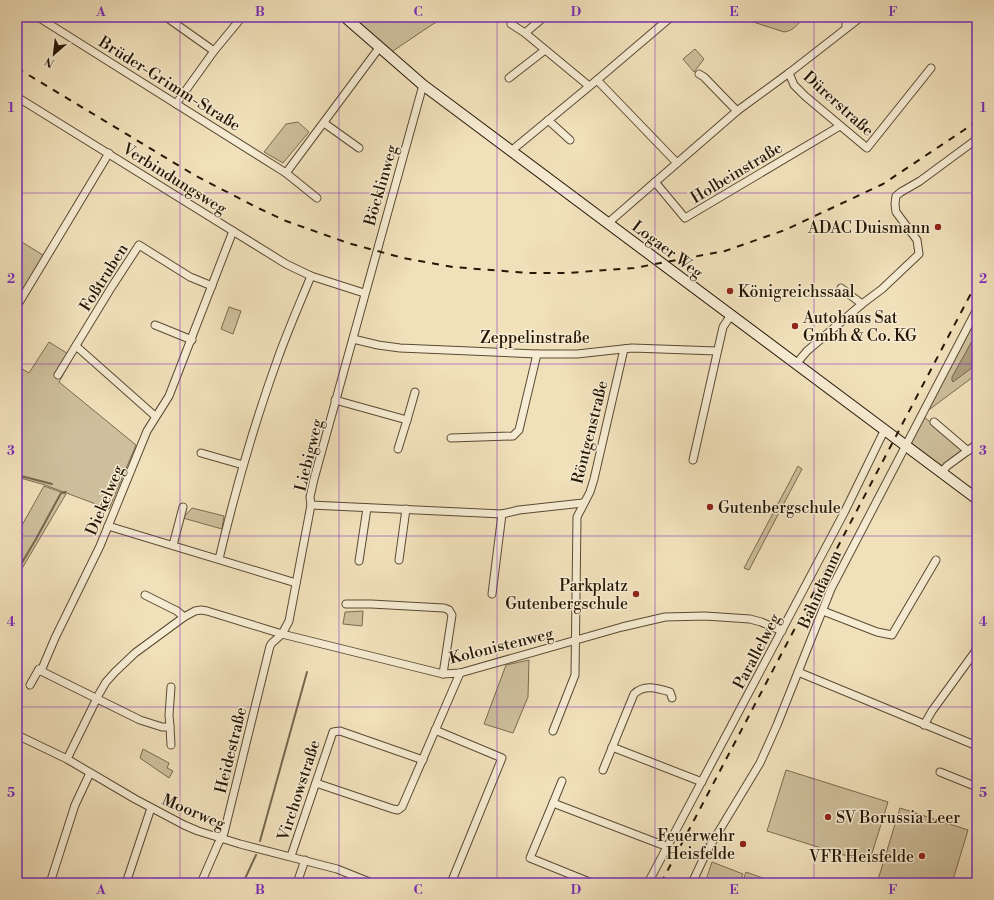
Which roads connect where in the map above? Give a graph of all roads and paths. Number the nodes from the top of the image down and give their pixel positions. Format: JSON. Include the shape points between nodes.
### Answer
{"nodes":[{"id":1,"x":38,"y":17,"type":"edge"},
{"id":2,"x":166,"y":17,"type":"edge"},
{"id":3,"x":242,"y":17,"type":"edge"},
{"id":4,"x":345,"y":17,"type":"edge"},
{"id":5,"x":544,"y":17,"type":"edge"},
{"id":6,"x":671,"y":17,"type":"edge"},
{"id":7,"x":846,"y":17,"type":"edge"},
{"id":8,"x":861,"y":17,"type":"edge"},
{"id":9,"x":664,"y":20,"type":"edge"},
{"id":10,"x":511,"y":24,"type":"dead end"},
{"id":11,"x":846,"y":28,"type":"junction"},
{"id":12,"x":525,"y":33,"type":"junction"},
{"id":13,"x":380,"y":48,"type":"junction"},
{"id":14,"x":545,"y":50,"type":"junction"},
{"id":15,"x":214,"y":52,"type":"junction"},
{"id":16,"x":931,"y":68,"type":"dead end"},
{"id":17,"x":789,"y":73,"type":"junction"},
{"id":18,"x":698,"y":74,"type":"dead end"},
{"id":19,"x":509,"y":78,"type":"dead end"},
{"id":20,"x":597,"y":80,"type":"junction"},
{"id":21,"x":423,"y":84,"type":"junction"},
{"id":22,"x":589,"y":86,"type":"junction"},
{"id":23,"x":17,"y":97,"type":"edge"},
{"id":24,"x":176,"y":104,"type":"junction"},
{"id":25,"x":737,"y":111,"type":"junction"},
{"id":26,"x":548,"y":120,"type":"junction"},
{"id":27,"x":324,"y":123,"type":"junction"},
{"id":28,"x":840,"y":126,"type":"junction"},
{"id":29,"x":977,"y":139,"type":"edge"},
{"id":30,"x":570,"y":140,"type":"dead end"},
{"id":31,"x":359,"y":148,"type":"dead end"},
{"id":32,"x":511,"y":151,"type":"junction"},
{"id":33,"x":109,"y":153,"type":"junction"},
{"id":34,"x":677,"y":163,"type":"junction"},
{"id":35,"x":286,"y":173,"type":"junction"},
{"id":36,"x":655,"y":182,"type":"junction"},
{"id":37,"x":317,"y":198,"type":"dead end"},
{"id":38,"x":608,"y":223,"type":"junction"},
{"id":39,"x":233,"y":231,"type":"junction"},
{"id":40,"x":311,"y":276,"type":"junction"},
{"id":41,"x":212,"y":286,"type":"junction"},
{"id":42,"x":841,"y":288,"type":"dead end"},
{"id":43,"x":364,"y":293,"type":"junction"},
{"id":44,"x":862,"y":304,"type":"junction"},
{"id":45,"x":17,"y":306,"type":"edge"},
{"id":46,"x":977,"y":308,"type":"edge"},
{"id":47,"x":731,"y":315,"type":"junction"},
{"id":48,"x":156,"y":326,"type":"dead end"},
{"id":49,"x":353,"y":339,"type":"junction"},
{"id":50,"x":192,"y":340,"type":"junction"},
{"id":51,"x":76,"y":346,"type":"junction"},
{"id":52,"x":624,"y":349,"type":"junction"},
{"id":53,"x":717,"y":351,"type":"junction"},
{"id":54,"x":537,"y":354,"type":"junction"},
{"id":55,"x":796,"y":364,"type":"junction"},
{"id":56,"x":58,"y":375,"type":"dead end"},
{"id":57,"x":415,"y":392,"type":"dead end"},
{"id":58,"x":335,"y":400,"type":"junction"},
{"id":59,"x":155,"y":416,"type":"junction"},
{"id":60,"x":407,"y":420,"type":"junction"},
{"id":61,"x":934,"y":422,"type":"dead end"},
{"id":62,"x":885,"y":430,"type":"junction"},
{"id":63,"x":451,"y":438,"type":"dead end"},
{"id":64,"x":977,"y":444,"type":"edge"},
{"id":65,"x":905,"y":445,"type":"junction"},
{"id":66,"x":398,"y":449,"type":"dead end"},
{"id":67,"x":968,"y":451,"type":"junction"},
{"id":68,"x":201,"y":454,"type":"dead end"},
{"id":69,"x":693,"y":460,"type":"dead end"},
{"id":70,"x":243,"y":465,"type":"junction"},
{"id":71,"x":941,"y":472,"type":"junction"},
{"id":72,"x":977,"y":499,"type":"edge"},
{"id":73,"x":583,"y":503,"type":"junction"},
{"id":74,"x":311,"y":505,"type":"junction"},
{"id":75,"x":183,"y":507,"type":"dead end"},
{"id":76,"x":367,"y":508,"type":"junction"},
{"id":77,"x":406,"y":509,"type":"junction"},
{"id":78,"x":502,"y":514,"type":"junction"},
{"id":79,"x":108,"y":526,"type":"junction"},
{"id":80,"x":173,"y":546,"type":"junction"},
{"id":81,"x":219,"y":559,"type":"junction"},
{"id":82,"x":399,"y":560,"type":"dead end"},
{"id":83,"x":936,"y":560,"type":"dead end"},
{"id":84,"x":359,"y":561,"type":"dead end"},
{"id":85,"x":296,"y":583,"type":"junction"},
{"id":86,"x":492,"y":594,"type":"dead end"},
{"id":87,"x":145,"y":595,"type":"dead end"},
{"id":88,"x":346,"y":604,"type":"dead end"},
{"id":89,"x":823,"y":611,"type":"junction"},
{"id":90,"x":184,"y":617,"type":"junction"},
{"id":91,"x":287,"y":626,"type":"joint"},
{"id":92,"x":782,"y":631,"type":"junction"},
{"id":93,"x":282,"y":634,"type":"junction"},
{"id":94,"x":575,"y":640,"type":"junction"},
{"id":95,"x":977,"y":649,"type":"edge"},
{"id":96,"x":41,"y":671,"type":"junction"},
{"id":97,"x":798,"y":672,"type":"junction"},
{"id":98,"x":460,"y":673,"type":"junction"},
{"id":99,"x":443,"y":674,"type":"junction"},
{"id":100,"x":30,"y":685,"type":"dead end"},
{"id":101,"x":171,"y":687,"type":"dead end"},
{"id":102,"x":672,"y":698,"type":"dead end"},
{"id":103,"x":97,"y":699,"type":"junction"},
{"id":104,"x":924,"y":725,"type":"junction"},
{"id":105,"x":170,"y":727,"type":"junction"},
{"id":106,"x":435,"y":730,"type":"junction"},
{"id":107,"x":553,"y":731,"type":"dead end"},
{"id":108,"x":17,"y":735,"type":"edge"},
{"id":109,"x":171,"y":745,"type":"dead end"},
{"id":110,"x":977,"y":746,"type":"edge"},
{"id":111,"x":612,"y":748,"type":"junction"},
{"id":112,"x":67,"y":759,"type":"junction"},
{"id":113,"x":423,"y":760,"type":"junction"},
{"id":114,"x":603,"y":770,"type":"dead end"},
{"id":115,"x":940,"y":772,"type":"dead end"},
{"id":116,"x":90,"y":773,"type":"junction"},
{"id":117,"x":562,"y":781,"type":"dead end"},
{"id":118,"x":702,"y":782,"type":"junction"},
{"id":119,"x":316,"y":783,"type":"junction"},
{"id":120,"x":977,"y":787,"type":"edge"},
{"id":121,"x":553,"y":803,"type":"junction"},
{"id":122,"x":151,"y":808,"type":"junction"},
{"id":123,"x":221,"y":838,"type":"junction"},
{"id":124,"x":668,"y":847,"type":"junction"},
{"id":125,"x":291,"y":856,"type":"junction"},
{"id":126,"x":305,"y":860,"type":"junction"},
{"id":127,"x":369,"y":882,"type":"edge"},
{"id":128,"x":50,"y":883,"type":"edge"},
{"id":129,"x":126,"y":883,"type":"edge"},
{"id":130,"x":201,"y":883,"type":"edge"},
{"id":131,"x":297,"y":883,"type":"edge"},
{"id":132,"x":451,"y":883,"type":"edge"},
{"id":133,"x":592,"y":883,"type":"edge"},
{"id":134,"x":648,"y":883,"type":"edge"},
{"id":135,"x":692,"y":883,"type":"edge"}],
"edges":[{"from":1,"to":24,"type":"street","name":"Brüder-Grimm-Straße"},
{"from":2,"to":15,"type":"street"},
{"from":3,"to":15,"type":"street"},
{"from":4,"to":13,"type":"street","name":"Logaer Weg"},
{"from":5,"to":12,"type":"street"},
{"from":6,"to":9,"type":"street"},
{"from":7,"to":11,"type":"street"},
{"from":8,"to":11,"type":"street"},
{"from":9,"to":20,"type":"street"},
{"from":10,"to":12,"type":"street"},
{"from":11,"to":17,"type":"street"},
{"from":12,"to":14,"type":"street"},
{"from":13,"to":21,"type":"street","name":"Logaer Weg"},
{"from":13,"to":27,"type":"street"},
{"from":14,"to":19,"type":"street"},
{"from":14,"to":22,"type":"street"},
{"from":15,"to":24,"type":"street"},
{"from":16,"to":28,"type":"street","name":"Dürerstraße","via":[[867,148]]},
{"from":17,"to":25,"type":"street"},
{"from":17,"to":28,"type":"street","name":"Dürerstraße","via":[[794,85]]},
{"from":18,"to":25,"type":"street"},
{"from":20,"to":22,"type":"street"},
{"from":20,"to":34,"type":"street"},
{"from":21,"to":32,"type":"street","name":"Logaer Weg"},
{"from":21,"to":43,"type":"street","name":"Böcklinweg"},
{"from":22,"to":26,"type":"street"},
{"from":23,"to":33,"type":"street"},
{"from":24,"to":35,"type":"street","name":"Brüder-Grimm-Straße"},
{"from":25,"to":34,"type":"street"},
{"from":26,"to":30,"type":"street"},
{"from":26,"to":32,"type":"street"},
{"from":27,"to":31,"type":"street"},
{"from":27,"to":35,"type":"street"},
{"from":28,"to":36,"type":"street","name":"Holbeinstraße","via":[[686,218]]},
{"from":29,"to":44,"type":"street","via":[[896,196],[896,212],[917,240],[919,254]]},
{"from":32,"to":38,"type":"street","name":"Logaer Weg"},
{"from":33,"to":39,"type":"street","name":"Verbindungsweg"},
{"from":33,"to":45,"type":"street","name":"Verbindungsweg"},
{"from":34,"to":36,"type":"street"},
{"from":35,"to":37,"type":"street","name":"Brüder-Grimm-Straße"},
{"from":36,"to":38,"type":"street"},
{"from":38,"to":47,"type":"street","name":"Logaer Weg"},
{"from":39,"to":40,"type":"street","name":"Verbindungsweg","via":[[286,264]]},
{"from":39,"to":41,"type":"street","name":"Diekelweg"},
{"from":40,"to":43,"type":"street","name":"Verbindungsweg"},
{"from":40,"to":70,"type":"street","via":[[278,357]]},
{"from":41,"to":50,"type":"street","name":"Diekelweg"},
{"from":41,"to":51,"type":"street","name":"Foßtruben","via":[[190,277],[140,245]]},
{"from":42,"to":44,"type":"street"},
{"from":43,"to":49,"type":"street","name":"Liebigweg"},
{"from":44,"to":55,"type":"street","via":[[807,351]]},
{"from":46,"to":65,"type":"street","name":"Bahndamm"},
{"from":47,"to":53,"type":"street","via":[[723,327]]},
{"from":47,"to":55,"type":"street","name":"Logaer Weg"},
{"from":48,"to":50,"type":"street"},
{"from":49,"to":54,"type":"street","name":"Zeppelinstraße","via":[[400,348]]},
{"from":49,"to":58,"type":"street","name":"Liebigweg"},
{"from":50,"to":59,"type":"street","name":"Diekelweg","via":[[169,396]]},
{"from":51,"to":56,"type":"street","name":"Foßtruben"},
{"from":51,"to":59,"type":"street"},
{"from":52,"to":53,"type":"street","name":"Zeppelinstraße"},
{"from":52,"to":54,"type":"street","name":"Zeppelinstraße","via":[[577,354]]},
{"from":52,"to":73,"type":"street","name":"Röntgenstraße","via":[[594,479]]},
{"from":53,"to":69,"type":"street"},
{"from":54,"to":63,"type":"street","via":[[519,430],[513,436]]},
{"from":55,"to":62,"type":"street","name":"Logaer Weg"},
{"from":57,"to":60,"type":"street"},
{"from":58,"to":60,"type":"street"},
{"from":58,"to":74,"type":"street","name":"Liebigweg","via":[[314,479]]},
{"from":59,"to":79,"type":"street","name":"Diekelweg"},
{"from":60,"to":66,"type":"street"},
{"from":61,"to":67,"type":"street"},
{"from":62,"to":65,"type":"street","name":"Logaer Weg"},
{"from":62,"to":92,"type":"street","name":"Parallelweg"},
{"from":64,"to":67,"type":"street"},
{"from":65,"to":71,"type":"street","name":"Logaer Weg"},
{"from":65,"to":89,"type":"street","name":"Bahndamm","via":[[831,589]]},
{"from":67,"to":71,"type":"street"},
{"from":68,"to":70,"type":"street"},
{"from":70,"to":81,"type":"street"},
{"from":71,"to":72,"type":"street","name":"Logaer Weg"},
{"from":73,"to":78,"type":"street"},
{"from":73,"to":94,"type":"street","name":"Röntgenstraße","via":[[577,517],[576,531]]},
{"from":74,"to":76,"type":"street"},
{"from":74,"to":85,"type":"street","name":"Liebigweg"},
{"from":75,"to":80,"type":"street"},
{"from":76,"to":77,"type":"street"},
{"from":76,"to":84,"type":"street"},
{"from":77,"to":78,"type":"street"},
{"from":77,"to":82,"type":"street"},
{"from":78,"to":86,"type":"street"},
{"from":79,"to":80,"type":"street"},
{"from":79,"to":96,"type":"street","name":"Diekelweg"},
{"from":80,"to":81,"type":"street"},
{"from":81,"to":85,"type":"street"},
{"from":83,"to":89,"type":"street","via":[[892,635],[877,632]]},
{"from":85,"to":91,"type":"street","name":"Liebigweg"},
{"from":87,"to":90,"type":"street"},
{"from":88,"to":99,"type":"street","via":[[449,610],[452,615]]},
{"from":89,"to":97,"type":"street","name":"Bahndamm"},
{"from":90,"to":93,"type":"street","name":"Kolonistenweg","via":[[201,610]]},
{"from":90,"to":103,"type":"street","name":"Kolonistenweg","via":[[123,664],[106,682]]},
{"from":91,"to":93,"type":"street","name":"Heidestraße"},
{"from":92,"to":94,"type":"street","name":"Kolonistenweg","via":[[750,620],[705,616],[672,617],[648,620]]},
{"from":92,"to":118,"type":"street","name":"Parallelweg"},
{"from":93,"to":99,"type":"street","name":"Kolonistenweg"},
{"from":93,"to":123,"type":"street","name":"Heidestraße","via":[[270,646]]},
{"from":94,"to":98,"type":"street","name":"Kolonistenweg"},
{"from":94,"to":107,"type":"street","name":"Röntgenstraße","via":[[575,675]]},
{"from":95,"to":104,"type":"street","via":[[932,710]]},
{"from":96,"to":100,"type":"street","name":"Diekelweg","via":[[39,669]]},
{"from":96,"to":103,"type":"street"},
{"from":97,"to":104,"type":"street"},
{"from":97,"to":135,"type":"street","name":"Bahndamm","via":[[760,763]]},
{"from":98,"to":99,"type":"street","name":"Kolonistenweg"},
{"from":98,"to":106,"type":"street"},
{"from":101,"to":105,"type":"street"},
{"from":102,"to":111,"type":"street","via":[[670,692],[640,688],[634,694]]},
{"from":103,"to":105,"type":"street","via":[[140,720]]},
{"from":103,"to":112,"type":"street","name":"Kolonistenweg"},
{"from":104,"to":110,"type":"street"},
{"from":105,"to":109,"type":"street"},
{"from":106,"to":113,"type":"street"},
{"from":106,"to":132,"type":"street","via":[[502,758]]},
{"from":108,"to":112,"type":"street","name":"Moorweg"},
{"from":111,"to":114,"type":"street"},
{"from":111,"to":118,"type":"street"},
{"from":112,"to":116,"type":"street","name":"Moorweg"},
{"from":113,"to":119,"type":"street","via":[[404,804],[398,810]]},
{"from":113,"to":119,"type":"street","name":"Virchowstraße","via":[[340,731],[334,732]]},
{"from":115,"to":120,"type":"street"},
{"from":116,"to":122,"type":"street","name":"Moorweg"},
{"from":116,"to":128,"type":"street","via":[[75,805]]},
{"from":117,"to":121,"type":"street"},
{"from":118,"to":124,"type":"street","name":"Parallelweg"},
{"from":119,"to":125,"type":"street","name":"Virchowstraße"},
{"from":121,"to":124,"type":"street"},
{"from":121,"to":133,"type":"street","via":[[530,858]]},
{"from":122,"to":123,"type":"street","name":"Moorweg","via":[[184,825]]},
{"from":122,"to":129,"type":"street"},
{"from":123,"to":125,"type":"street","name":"Moorweg"},
{"from":123,"to":130,"type":"street","name":"Heidestraße"},
{"from":124,"to":134,"type":"street","name":"Parallelweg"},
{"from":125,"to":126,"type":"street","name":"Moorweg"},
{"from":126,"to":127,"type":"street","name":"Moorweg"},
{"from":126,"to":131,"type":"street"}]}
